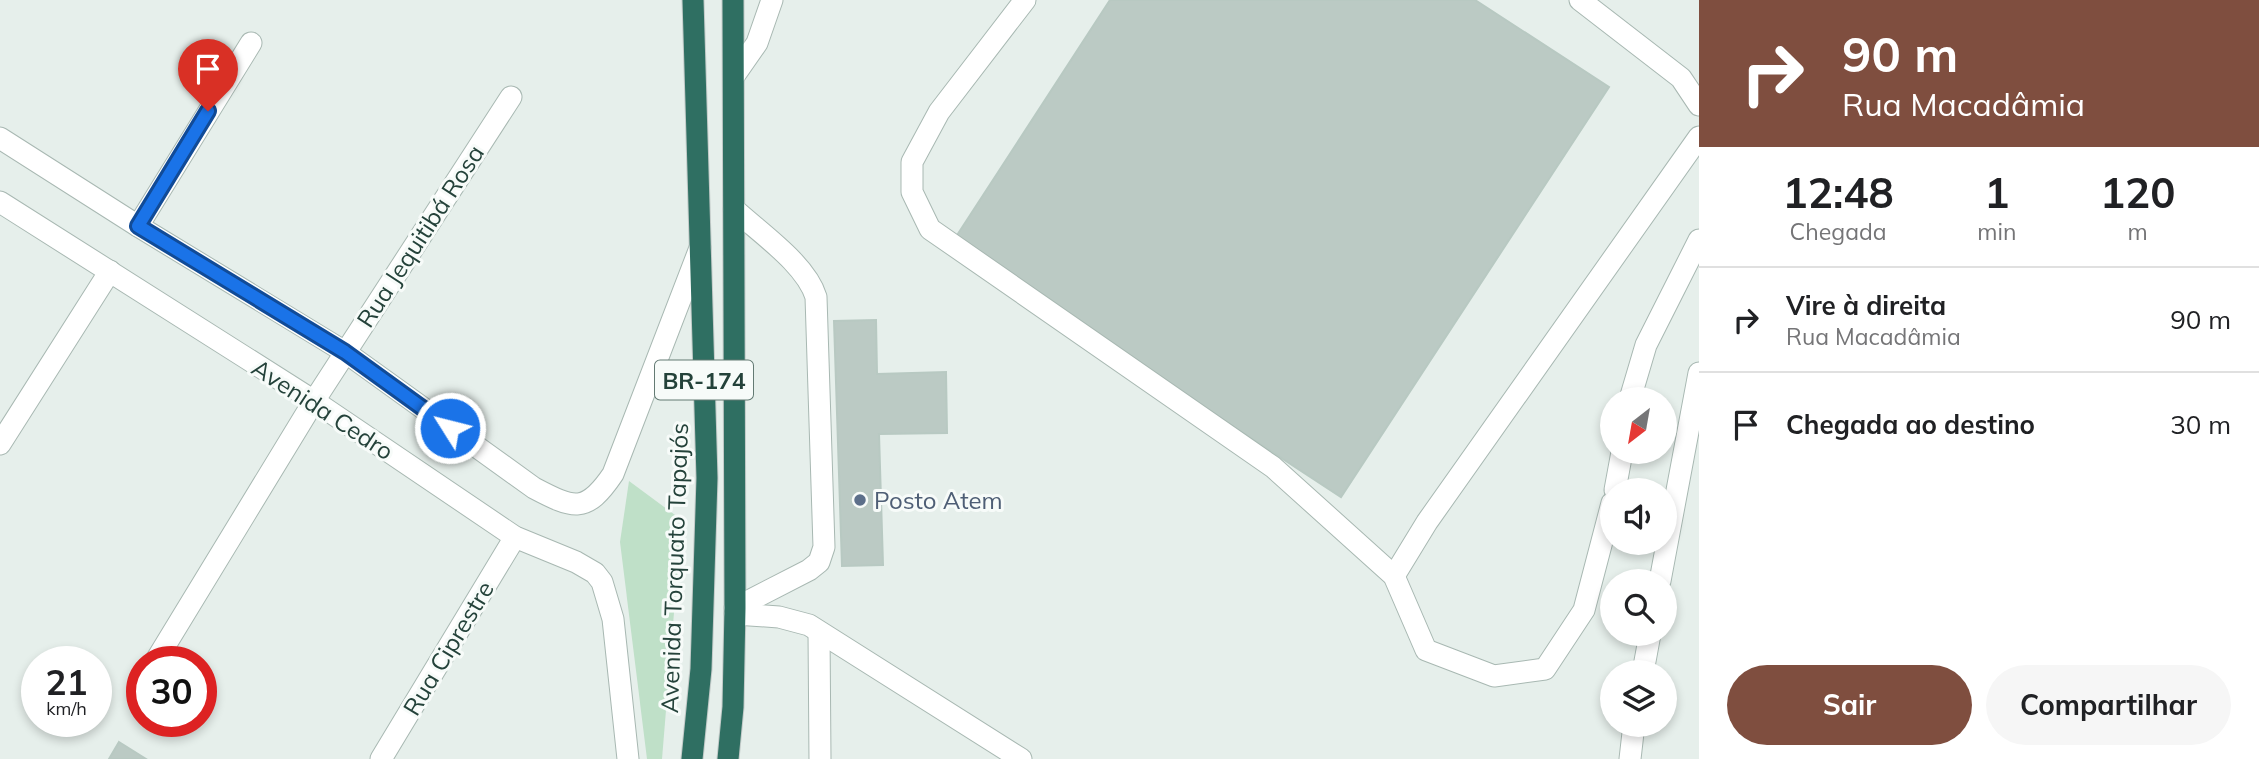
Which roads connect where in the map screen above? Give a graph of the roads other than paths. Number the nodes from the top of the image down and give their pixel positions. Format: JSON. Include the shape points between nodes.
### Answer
{"nodes":[{"id":1,"x":693,"y":0,"type":"edge"},
{"id":2,"x":733,"y":0,"type":"edge"},
{"id":3,"x":772,"y":0,"type":"edge"},
{"id":4,"x":1025,"y":0,"type":"edge"},
{"id":5,"x":1580,"y":0,"type":"edge"},
{"id":6,"x":251,"y":43,"type":"dead end"},
{"id":7,"x":734,"y":76,"type":"junction"},
{"id":8,"x":511,"y":97,"type":"dead end"},
{"id":9,"x":1699,"y":105,"type":"edge"},
{"id":10,"x":1699,"y":137,"type":"edge"},
{"id":11,"x":0,"y":138,"type":"edge"},
{"id":12,"x":0,"y":202,"type":"edge"},
{"id":13,"x":734,"y":209,"type":"junction"},
{"id":14,"x":138,"y":226,"type":"junction"},
{"id":15,"x":1699,"y":240,"type":"edge"},
{"id":16,"x":700,"y":248,"type":"junction"},
{"id":17,"x":110,"y":271,"type":"junction"},
{"id":18,"x":345,"y":352,"type":"junction"},
{"id":19,"x":1699,"y":373,"type":"edge"},
{"id":20,"x":1634,"y":387,"type":"edge"},
{"id":21,"x":314,"y":401,"type":"junction"},
{"id":22,"x":0,"y":444,"type":"edge"},
{"id":23,"x":515,"y":537,"type":"junction"},
{"id":24,"x":1600,"y":549,"type":"edge"},
{"id":25,"x":1662,"y":569,"type":"edge"},
{"id":26,"x":1394,"y":576,"type":"junction"},
{"id":27,"x":735,"y":611,"type":"junction"},
{"id":28,"x":819,"y":632,"type":"junction"},
{"id":29,"x":165,"y":646,"type":"edge"},
{"id":30,"x":1633,"y":737,"type":"edge"},
{"id":31,"x":381,"y":759,"type":"edge"},
{"id":32,"x":628,"y":759,"type":"edge"},
{"id":33,"x":692,"y":759,"type":"edge"},
{"id":34,"x":728,"y":759,"type":"edge"},
{"id":35,"x":820,"y":759,"type":"edge"},
{"id":36,"x":1021,"y":759,"type":"edge"},
{"id":37,"x":1630,"y":759,"type":"edge"}],
"edges":[{"from":1,"to":16,"type":"highway","name":"Avenida Torquato Tapajós","number":"BR-174"},
{"from":2,"to":7,"type":"highway","number":"BR-174"},
{"from":3,"to":7,"type":"street","via":[[757,43]]},
{"from":4,"to":26,"type":"street","via":[[939,112],[912,162],[912,192],[930,229],[1273,467]]},
{"from":5,"to":9,"type":"street","via":[[1681,78]]},
{"from":6,"to":14,"type":"street"},
{"from":7,"to":13,"type":"highway","number":"BR-174"},
{"from":8,"to":18,"type":"street","name":"Rua Jequitibá Rosa"},
{"from":10,"to":26,"type":"street","via":[[1427,522]]},
{"from":11,"to":14,"type":"street"},
{"from":12,"to":17,"type":"street","name":"Avenida Cedro"},
{"from":13,"to":27,"type":"highway","number":"BR-174"},
{"from":13,"to":27,"type":"street","via":[[800,269],[816,297],[824,547],[820,562],[809,570]]},
{"from":14,"to":18,"type":"street"},
{"from":15,"to":20,"type":"street","via":[[1646,345]]},
{"from":16,"to":18,"type":"street","via":[[624,451],[590,502],[560,502],[534,488]]},
{"from":16,"to":33,"type":"highway","name":"Avenida Torquato Tapajós","number":"BR-174","via":[[707,478],[701,669]]},
{"from":17,"to":21,"type":"street","name":"Avenida Cedro"},
{"from":17,"to":22,"type":"street"},
{"from":18,"to":21,"type":"street","name":"Rua Jequitibá Rosa"},
{"from":19,"to":25,"type":"street"},
{"from":21,"to":23,"type":"street","name":"Avenida Cedro"},
{"from":21,"to":29,"type":"street","name":"Rua Jequitibá Rosa"},
{"from":23,"to":31,"type":"street","name":"Rua Ciprestre"},
{"from":23,"to":32,"type":"street","name":"Avenida Cedro","via":[[576,562],[602,582],[613,619]]},
{"from":24,"to":26,"type":"street","via":[[1584,610],[1545,669],[1494,676],[1426,650]]},
{"from":27,"to":28,"type":"street","via":[[779,617]]},
{"from":27,"to":34,"type":"highway","number":"BR-174"},
{"from":28,"to":35,"type":"street"},
{"from":28,"to":36,"type":"street"},
{"from":30,"to":37,"type":"street"}]}
